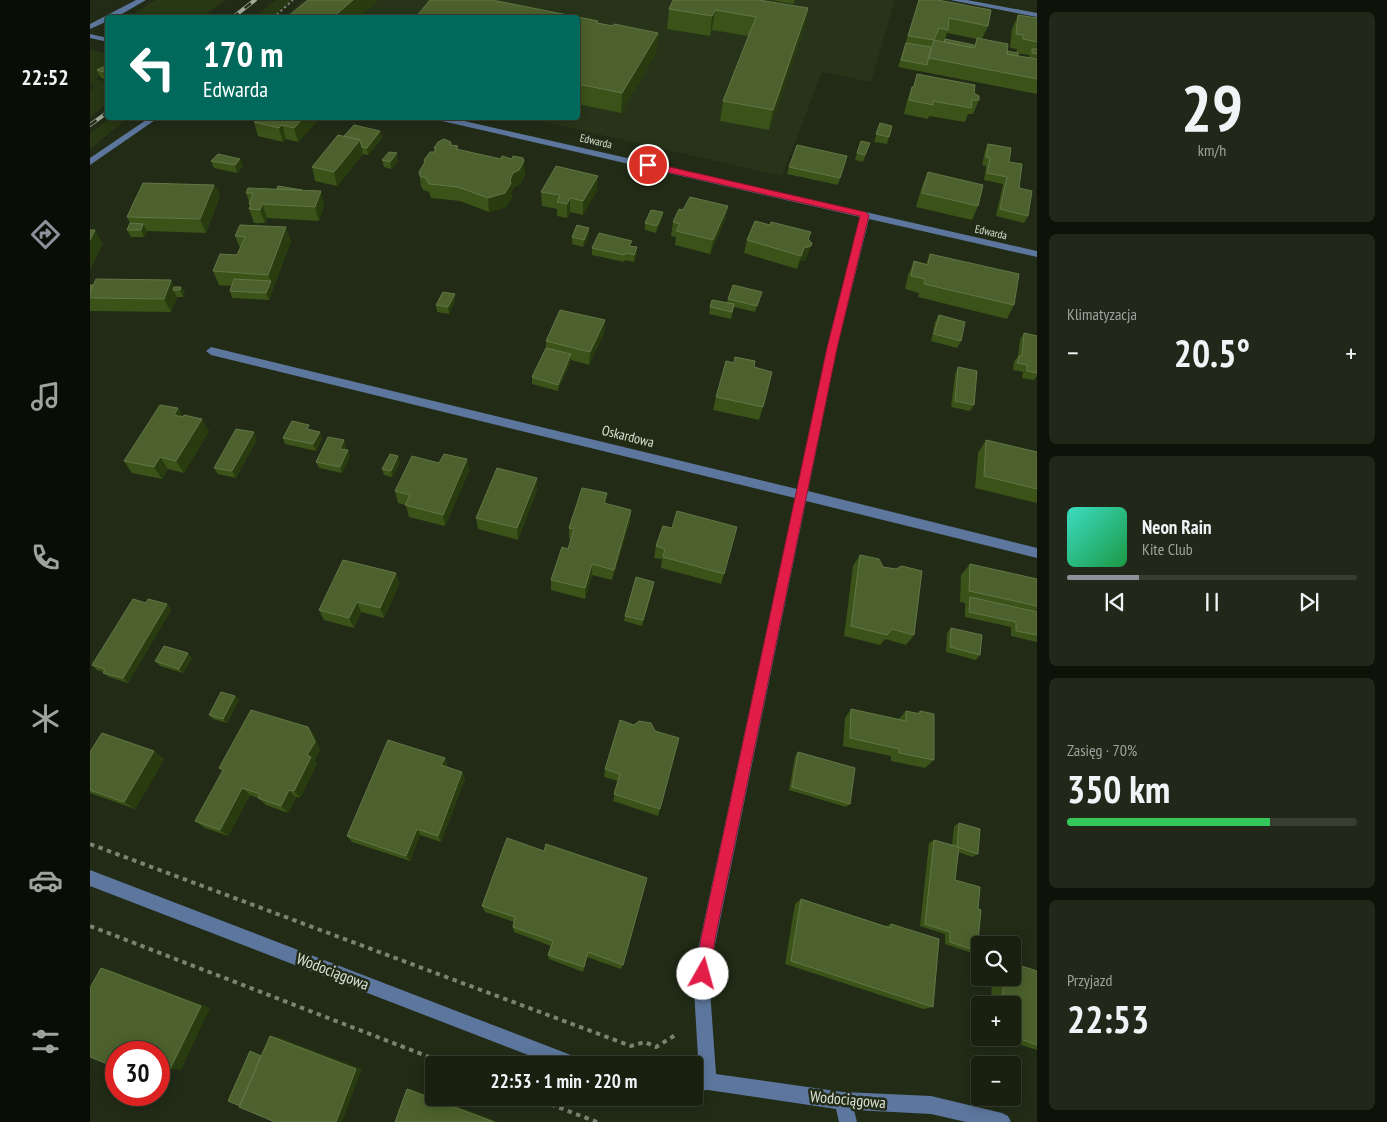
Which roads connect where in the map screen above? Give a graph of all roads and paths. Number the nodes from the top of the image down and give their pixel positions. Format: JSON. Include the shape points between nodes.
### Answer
{"nodes":[{"id":1,"x":142,"y":0,"type":"edge"},
{"id":2,"x":293,"y":0,"type":"edge"},
{"id":3,"x":954,"y":0,"type":"edge"},
{"id":4,"x":114,"y":15,"type":"edge"},
{"id":5,"x":277,"y":15,"type":"edge"},
{"id":6,"x":1037,"y":15,"type":"edge"},
{"id":7,"x":105,"y":20,"type":"edge"},
{"id":8,"x":90,"y":27,"type":"edge"},
{"id":9,"x":90,"y":36,"type":"edge"},
{"id":10,"x":105,"y":39,"type":"edge"},
{"id":11,"x":151,"y":120,"type":"edge"},
{"id":12,"x":451,"y":120,"type":"edge"},
{"id":13,"x":90,"y":162,"type":"edge"},
{"id":14,"x":865,"y":215,"type":"junction"},
{"id":15,"x":1037,"y":254,"type":"edge"},
{"id":16,"x":210,"y":351,"type":"dead end"},
{"id":17,"x":802,"y":494,"type":"junction"},
{"id":18,"x":1037,"y":553,"type":"edge"},
{"id":19,"x":90,"y":844,"type":"edge"},
{"id":20,"x":90,"y":878,"type":"edge"},
{"id":21,"x":90,"y":926,"type":"edge"},
{"id":22,"x":704,"y":1016,"type":"junction"},
{"id":23,"x":427,"y":1056,"type":"edge"},
{"id":24,"x":553,"y":1056,"type":"edge"},
{"id":25,"x":702,"y":1056,"type":"edge"},
{"id":26,"x":703,"y":1082,"type":"edge"},
{"id":27,"x":843,"y":1101,"type":"junction"},
{"id":28,"x":555,"y":1106,"type":"edge"},
{"id":29,"x":597,"y":1122,"type":"edge"},
{"id":30,"x":848,"y":1122,"type":"edge"},
{"id":31,"x":1002,"y":1122,"type":"edge"}],
"edges":[{"from":1,"to":4,"type":"street"},
{"from":2,"to":5,"type":"path"},
{"from":3,"to":6,"type":"street"},
{"from":7,"to":8,"type":"street"},
{"from":9,"to":10,"type":"street"},
{"from":11,"to":13,"type":"street"},
{"from":12,"to":14,"type":"street","name":"Edwarda"},
{"from":14,"to":15,"type":"street","name":"Edwarda"},
{"from":14,"to":17,"type":"street","via":[[832,348]]},
{"from":16,"to":17,"type":"street","name":"Oskardowa"},
{"from":17,"to":18,"type":"street","name":"Oskardowa"},
{"from":17,"to":22,"type":"street","via":[[704,959]]},
{"from":19,"to":22,"type":"path","via":[[631,1046],[645,1042],[656,1047]]},
{"from":20,"to":24,"type":"street","name":"Wodociągowa"},
{"from":21,"to":23,"type":"path"},
{"from":22,"to":25,"type":"street"},
{"from":26,"to":27,"type":"street","name":"Wodociągowa"},
{"from":27,"to":30,"type":"street"},
{"from":27,"to":31,"type":"street","name":"Wodociągowa","via":[[931,1105]]},
{"from":28,"to":29,"type":"path"}]}
